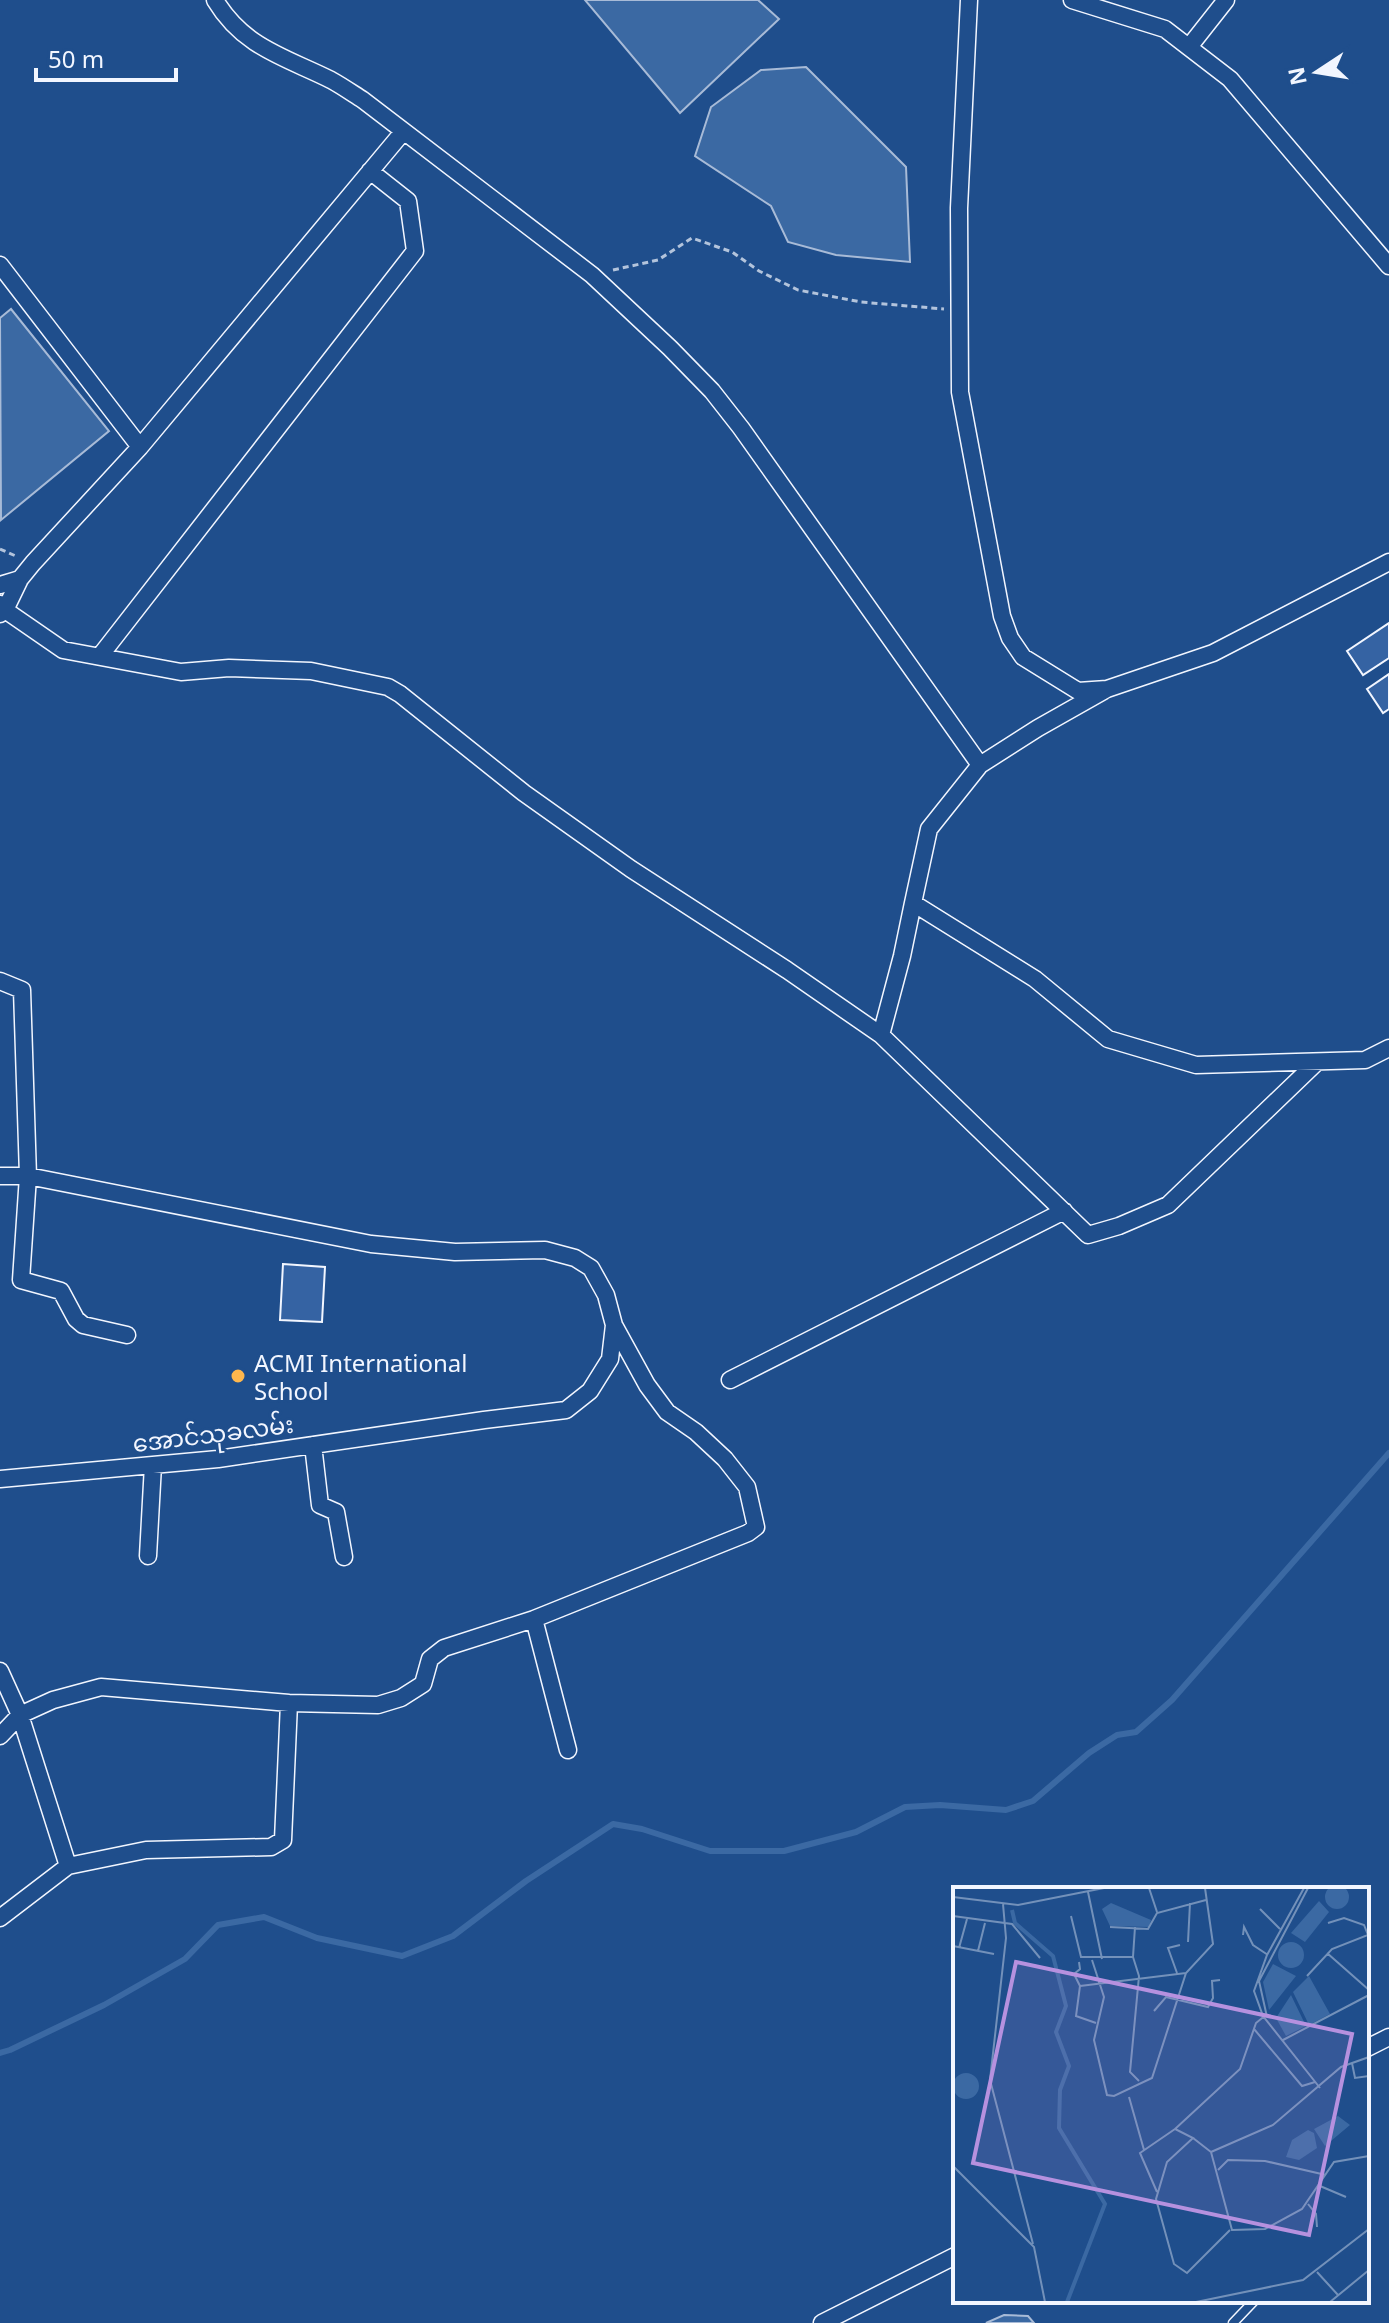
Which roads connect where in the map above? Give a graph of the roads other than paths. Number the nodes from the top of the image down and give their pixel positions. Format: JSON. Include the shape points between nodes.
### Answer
{"nodes":[{"id":1,"x":215,"y":0,"type":"edge"},
{"id":2,"x":969,"y":0,"type":"edge"},
{"id":3,"x":1072,"y":0,"type":"edge"},
{"id":4,"x":1226,"y":0,"type":"edge"},
{"id":5,"x":1189,"y":47,"type":"junction"},
{"id":6,"x":403,"y":132,"type":"junction"},
{"id":7,"x":370,"y":171,"type":"junction"},
{"id":8,"x":0,"y":265,"type":"edge"},
{"id":9,"x":1389,"y":266,"type":"edge"},
{"id":10,"x":140,"y":447,"type":"junction"},
{"id":11,"x":1389,"y":562,"type":"edge"},
{"id":12,"x":20,"y":579,"type":"junction"},
{"id":13,"x":0,"y":585,"type":"edge"},
{"id":14,"x":2,"y":609,"type":"edge"},
{"id":15,"x":100,"y":656,"type":"junction"},
{"id":16,"x":1107,"y":689,"type":"junction"},
{"id":17,"x":980,"y":765,"type":"junction"},
{"id":18,"x":913,"y":903,"type":"junction"},
{"id":19,"x":0,"y":981,"type":"edge"},
{"id":20,"x":881,"y":1035,"type":"junction"},
{"id":21,"x":1389,"y":1048,"type":"edge"},
{"id":22,"x":1317,"y":1062,"type":"junction"},
{"id":23,"x":0,"y":1176,"type":"edge"},
{"id":24,"x":28,"y":1176,"type":"junction"},
{"id":25,"x":1064,"y":1211,"type":"junction"},
{"id":26,"x":614,"y":1325,"type":"junction"},
{"id":27,"x":127,"y":1335,"type":"dead end"},
{"id":28,"x":730,"y":1380,"type":"dead end"},
{"id":29,"x":313,"y":1445,"type":"junction"},
{"id":30,"x":153,"y":1465,"type":"junction"},
{"id":31,"x":0,"y":1479,"type":"edge"},
{"id":32,"x":148,"y":1556,"type":"dead end"},
{"id":33,"x":344,"y":1557,"type":"dead end"},
{"id":34,"x":534,"y":1619,"type":"junction"},
{"id":35,"x":0,"y":1671,"type":"edge"},
{"id":36,"x":289,"y":1703,"type":"junction"},
{"id":37,"x":20,"y":1715,"type":"junction"},
{"id":38,"x":0,"y":1736,"type":"edge"},
{"id":39,"x":568,"y":1750,"type":"dead end"},
{"id":40,"x":68,"y":1866,"type":"junction"},
{"id":41,"x":0,"y":1918,"type":"edge"},
{"id":42,"x":1389,"y":2037,"type":"edge"},
{"id":43,"x":1369,"y":2047,"type":"edge"},
{"id":44,"x":953,"y":2257,"type":"edge"},
{"id":45,"x":1252,"y":2303,"type":"edge"},
{"id":46,"x":822,"y":2323,"type":"edge"},
{"id":47,"x":1233,"y":2323,"type":"edge"}],
"edges":[{"from":1,"to":6,"type":"street","via":[[262,48],[332,80]]},
{"from":2,"to":16,"type":"street","via":[[959,208],[960,392],[1002,616],[1023,657],[1078,691]]},
{"from":3,"to":5,"type":"street","via":[[1165,29]]},
{"from":4,"to":5,"type":"street"},
{"from":5,"to":9,"type":"street","via":[[1230,79]]},
{"from":6,"to":7,"type":"street"},
{"from":6,"to":17,"type":"street","via":[[592,275],[712,391]]},
{"from":7,"to":10,"type":"street"},
{"from":7,"to":15,"type":"street","via":[[408,201],[415,251]]},
{"from":8,"to":10,"type":"street"},
{"from":10,"to":12,"type":"street"},
{"from":11,"to":16,"type":"street","via":[[1213,653]]},
{"from":12,"to":13,"type":"street"},
{"from":12,"to":14,"type":"street"},
{"from":14,"to":15,"type":"street","via":[[63,650]]},
{"from":15,"to":20,"type":"street","via":[[181,672],[311,671],[388,687],[631,869]]},
{"from":16,"to":17,"type":"street"},
{"from":17,"to":18,"type":"street","via":[[929,829]]},
{"from":18,"to":20,"type":"street"},
{"from":18,"to":22,"type":"street","via":[[1035,979],[1108,1039],[1196,1065]]},
{"from":19,"to":24,"type":"street","via":[[22,990]]},
{"from":20,"to":25,"type":"street"},
{"from":21,"to":22,"type":"street","via":[[1365,1060]]},
{"from":22,"to":25,"type":"street","via":[[1168,1205],[1088,1235]]},
{"from":23,"to":24,"type":"street"},
{"from":24,"to":26,"type":"street","via":[[371,1244],[455,1252],[545,1250],[591,1268]]},
{"from":24,"to":27,"type":"street","via":[[21,1280],[61,1291],[83,1325]]},
{"from":25,"to":28,"type":"street"},
{"from":26,"to":29,"type":"street","name":"အောင်သုခလမ်း","via":[[610,1359],[590,1391],[566,1410]]},
{"from":26,"to":34,"type":"street","via":[[667,1412],[725,1459],[747,1487],[756,1527]]},
{"from":29,"to":30,"type":"street","name":"အောင်သုခလမ်း"},
{"from":29,"to":33,"type":"street","via":[[320,1505],[336,1512]]},
{"from":30,"to":31,"type":"street","name":"အောင်သုခလမ်း"},
{"from":30,"to":32,"type":"street"},
{"from":34,"to":36,"type":"street","via":[[444,1648],[430,1659],[423,1684],[401,1698],[378,1705]]},
{"from":34,"to":39,"type":"street"},
{"from":35,"to":37,"type":"street"},
{"from":36,"to":37,"type":"street","via":[[101,1687]]},
{"from":36,"to":40,"type":"street","via":[[283,1840],[271,1847],[146,1850]]},
{"from":37,"to":38,"type":"street"},
{"from":37,"to":40,"type":"street"},
{"from":40,"to":41,"type":"street"},
{"from":42,"to":43,"type":"street"},
{"from":44,"to":46,"type":"street"},
{"from":45,"to":47,"type":"lane"}]}
